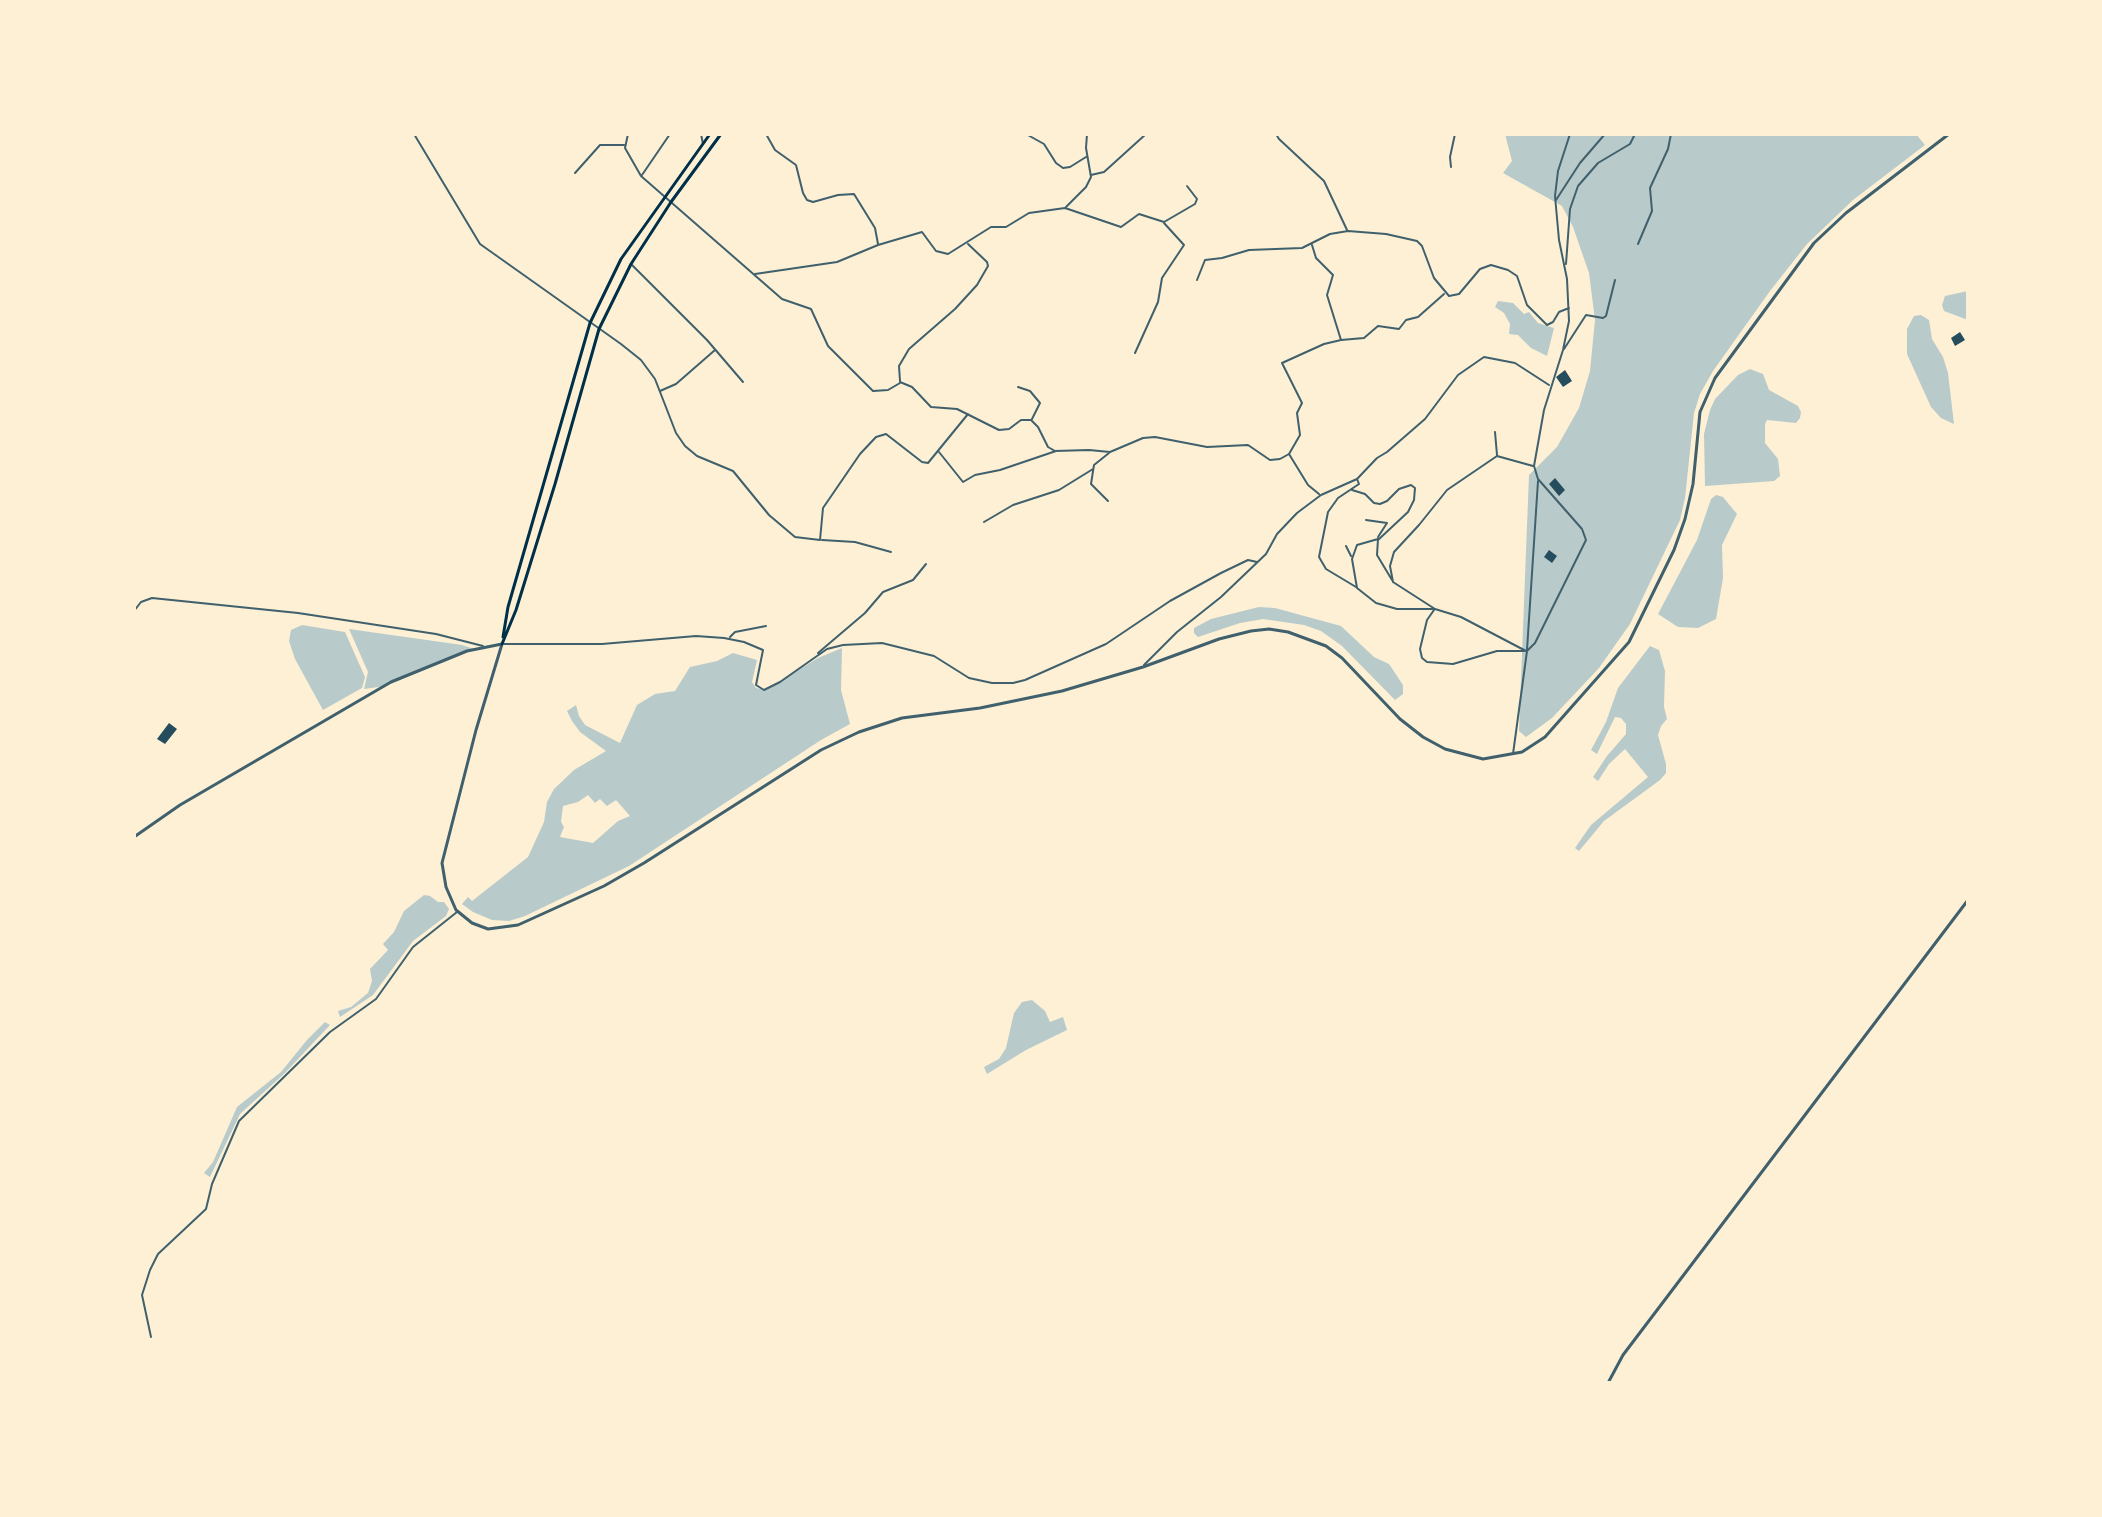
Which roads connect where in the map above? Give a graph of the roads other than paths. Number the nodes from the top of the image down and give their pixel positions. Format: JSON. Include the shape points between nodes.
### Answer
{"nodes":[{"id":1,"x":414,"y":134,"type":"edge"},
{"id":2,"x":628,"y":134,"type":"edge"},
{"id":3,"x":670,"y":134,"type":"edge"},
{"id":4,"x":701,"y":134,"type":"edge"},
{"id":5,"x":710,"y":134,"type":"edge"},
{"id":6,"x":721,"y":134,"type":"edge"},
{"id":7,"x":766,"y":134,"type":"edge"},
{"id":8,"x":1026,"y":134,"type":"edge"},
{"id":9,"x":1087,"y":134,"type":"edge"},
{"id":10,"x":1146,"y":134,"type":"edge"},
{"id":11,"x":1276,"y":134,"type":"edge"},
{"id":12,"x":1455,"y":134,"type":"edge"},
{"id":13,"x":1570,"y":134,"type":"edge"},
{"id":14,"x":1605,"y":134,"type":"edge"},
{"id":15,"x":1635,"y":134,"type":"edge"},
{"id":16,"x":1671,"y":134,"type":"edge"},
{"id":17,"x":1949,"y":134,"type":"edge"},
{"id":18,"x":703,"y":144,"type":"junction"},
{"id":19,"x":624,"y":145,"type":"junction"},
{"id":20,"x":1087,"y":156,"type":"junction"},
{"id":21,"x":1451,"y":167,"type":"dead end"},
{"id":22,"x":575,"y":173,"type":"dead end"},
{"id":23,"x":1091,"y":175,"type":"junction"},
{"id":24,"x":641,"y":176,"type":"junction"},
{"id":25,"x":1187,"y":186,"type":"dead end"},
{"id":26,"x":664,"y":196,"type":"junction"},
{"id":27,"x":1555,"y":201,"type":"junction"},
{"id":28,"x":671,"y":202,"type":"junction"},
{"id":29,"x":1065,"y":208,"type":"junction"},
{"id":30,"x":1164,"y":222,"type":"junction"},
{"id":31,"x":1348,"y":231,"type":"junction"},
{"id":32,"x":967,"y":242,"type":"junction"},
{"id":33,"x":1312,"y":244,"type":"junction"},
{"id":34,"x":1638,"y":244,"type":"dead end"},
{"id":35,"x":878,"y":245,"type":"junction"},
{"id":36,"x":631,"y":264,"type":"junction"},
{"id":37,"x":1566,"y":269,"type":"junction"},
{"id":38,"x":755,"y":274,"type":"junction"},
{"id":39,"x":1197,"y":280,"type":"dead end"},
{"id":40,"x":1615,"y":280,"type":"dead end"},
{"id":41,"x":1445,"y":293,"type":"junction"},
{"id":42,"x":1569,"y":308,"type":"junction"},
{"id":43,"x":590,"y":323,"type":"junction"},
{"id":44,"x":599,"y":329,"type":"junction"},
{"id":45,"x":1341,"y":340,"type":"junction"},
{"id":46,"x":716,"y":349,"type":"junction"},
{"id":47,"x":1563,"y":350,"type":"junction"},
{"id":48,"x":1135,"y":353,"type":"dead end"},
{"id":49,"x":743,"y":382,"type":"dead end"},
{"id":50,"x":900,"y":382,"type":"junction"},
{"id":51,"x":1550,"y":386,"type":"junction"},
{"id":52,"x":1018,"y":387,"type":"dead end"},
{"id":53,"x":660,"y":391,"type":"junction"},
{"id":54,"x":968,"y":414,"type":"junction"},
{"id":55,"x":1031,"y":420,"type":"junction"},
{"id":56,"x":1495,"y":432,"type":"dead end"},
{"id":57,"x":938,"y":451,"type":"junction"},
{"id":58,"x":1057,"y":451,"type":"junction"},
{"id":59,"x":1110,"y":452,"type":"junction"},
{"id":60,"x":1289,"y":454,"type":"junction"},
{"id":61,"x":1497,"y":456,"type":"junction"},
{"id":62,"x":1534,"y":466,"type":"junction"},
{"id":63,"x":1093,"y":469,"type":"junction"},
{"id":64,"x":1357,"y":479,"type":"junction"},
{"id":65,"x":1538,"y":479,"type":"junction"},
{"id":66,"x":1351,"y":490,"type":"junction"},
{"id":67,"x":1321,"y":495,"type":"junction"},
{"id":68,"x":1108,"y":501,"type":"dead end"},
{"id":69,"x":1366,"y":520,"type":"dead end"},
{"id":70,"x":984,"y":522,"type":"dead end"},
{"id":71,"x":1378,"y":539,"type":"junction"},
{"id":72,"x":820,"y":540,"type":"junction"},
{"id":73,"x":1346,"y":546,"type":"dead end"},
{"id":74,"x":891,"y":552,"type":"dead end"},
{"id":75,"x":1352,"y":559,"type":"junction"},
{"id":76,"x":1257,"y":562,"type":"junction"},
{"id":77,"x":926,"y":564,"type":"dead end"},
{"id":78,"x":1392,"y":580,"type":"junction"},
{"id":79,"x":1357,"y":588,"type":"junction"},
{"id":80,"x":1435,"y":609,"type":"junction"},
{"id":81,"x":134,"y":611,"type":"edge"},
{"id":82,"x":766,"y":626,"type":"dead end"},
{"id":83,"x":729,"y":639,"type":"junction"},
{"id":84,"x":502,"y":644,"type":"junction"},
{"id":85,"x":483,"y":646,"type":"junction"},
{"id":86,"x":1527,"y":651,"type":"junction"},
{"id":87,"x":816,"y":655,"type":"junction"},
{"id":88,"x":1143,"y":667,"type":"junction"},
{"id":89,"x":1513,"y":755,"type":"junction"},
{"id":90,"x":134,"y":837,"type":"edge"},
{"id":91,"x":1968,"y":900,"type":"edge"},
{"id":92,"x":458,"y":911,"type":"junction"},
{"id":93,"x":151,"y":1337,"type":"dead end"},
{"id":94,"x":1608,"y":1383,"type":"edge"}],
"edges":[{"from":1,"to":43,"type":"street","via":[[476,241]]},
{"from":2,"to":19,"type":"street"},
{"from":3,"to":24,"type":"street"},
{"from":4,"to":18,"type":"street"},
{"from":5,"to":18,"type":"main road"},
{"from":6,"to":28,"type":"main road"},
{"from":7,"to":35,"type":"street","via":[[775,150],[796,165],[807,200],[854,194],[875,228]]},
{"from":8,"to":20,"type":"street","via":[[1063,168]]},
{"from":9,"to":20,"type":"street"},
{"from":10,"to":23,"type":"street","via":[[1104,172]]},
{"from":11,"to":31,"type":"street","via":[[1324,181]]},
{"from":12,"to":21,"type":"street"},
{"from":13,"to":27,"type":"street"},
{"from":14,"to":27,"type":"street"},
{"from":15,"to":37,"type":"street","via":[[1630,144],[1593,167],[1576,192]]},
{"from":16,"to":34,"type":"street","via":[[1650,188],[1652,211]]},
{"from":17,"to":89,"type":"street","via":[[1814,243],[1715,378],[1700,412],[1682,531],[1629,642],[1541,741]]},
{"from":18,"to":26,"type":"main road"},
{"from":19,"to":22,"type":"street","via":[[598,146]]},
{"from":19,"to":24,"type":"street"},
{"from":20,"to":23,"type":"street"},
{"from":23,"to":29,"type":"street"},
{"from":24,"to":26,"type":"street"},
{"from":25,"to":30,"type":"street","via":[[1195,204]]},
{"from":26,"to":28,"type":"street"},
{"from":26,"to":43,"type":"main road","via":[[621,259]]},
{"from":27,"to":37,"type":"street"},
{"from":28,"to":36,"type":"main road"},
{"from":28,"to":38,"type":"street"},
{"from":29,"to":30,"type":"street","via":[[1121,227],[1139,214]]},
{"from":29,"to":32,"type":"street","via":[[1029,213]]},
{"from":30,"to":48,"type":"street","via":[[1184,245],[1162,278],[1158,302]]},
{"from":31,"to":33,"type":"street"},
{"from":31,"to":41,"type":"street","via":[[1417,241]]},
{"from":32,"to":35,"type":"street","via":[[942,253],[922,232]]},
{"from":32,"to":50,"type":"street","via":[[988,266],[955,309],[905,354],[898,369]]},
{"from":33,"to":39,"type":"street","via":[[1205,260]]},
{"from":33,"to":45,"type":"street","via":[[1316,258],[1333,275],[1327,295]]},
{"from":35,"to":38,"type":"street","via":[[828,264]]},
{"from":36,"to":44,"type":"main road"},
{"from":36,"to":46,"type":"street"},
{"from":37,"to":42,"type":"street"},
{"from":38,"to":50,"type":"street","via":[[782,299],[811,309],[828,346],[873,391]]},
{"from":40,"to":47,"type":"street","via":[[1606,316],[1586,315]]},
{"from":41,"to":42,"type":"street","via":[[1459,294],[1488,265],[1515,274],[1530,310],[1547,325]]},
{"from":41,"to":45,"type":"street","via":[[1399,329],[1378,326],[1364,338]]},
{"from":42,"to":47,"type":"street"},
{"from":43,"to":44,"type":"street"},
{"from":43,"to":84,"type":"main road"},
{"from":44,"to":53,"type":"street","via":[[641,360]]},
{"from":44,"to":84,"type":"main road"},
{"from":45,"to":60,"type":"street","via":[[1282,363],[1302,403],[1297,413],[1300,435]]},
{"from":46,"to":49,"type":"street"},
{"from":46,"to":53,"type":"street"},
{"from":47,"to":51,"type":"street"},
{"from":50,"to":54,"type":"street","via":[[931,407],[953,407]]},
{"from":51,"to":62,"type":"street"},
{"from":51,"to":64,"type":"street","via":[[1515,363],[1484,357],[1458,375],[1425,419]]},
{"from":52,"to":55,"type":"street","via":[[1028,389],[1040,403]]},
{"from":53,"to":72,"type":"street","via":[[688,450],[733,471],[795,537]]},
{"from":54,"to":55,"type":"street","via":[[999,430]]},
{"from":54,"to":57,"type":"street"},
{"from":55,"to":58,"type":"street","via":[[1048,447]]},
{"from":56,"to":61,"type":"street"},
{"from":57,"to":58,"type":"street","via":[[963,482]]},
{"from":57,"to":72,"type":"street","via":[[925,463],[886,434],[876,437],[823,508]]},
{"from":58,"to":59,"type":"street"},
{"from":59,"to":60,"type":"street","via":[[1155,437],[1207,447],[1248,445],[1270,460]]},
{"from":59,"to":63,"type":"street"},
{"from":60,"to":67,"type":"street","via":[[1308,485]]},
{"from":61,"to":62,"type":"street"},
{"from":61,"to":78,"type":"street","via":[[1450,487],[1396,549],[1390,562]]},
{"from":62,"to":65,"type":"street"},
{"from":63,"to":68,"type":"street","via":[[1091,484]]},
{"from":63,"to":70,"type":"street","via":[[1059,490],[1013,505]]},
{"from":64,"to":66,"type":"street","via":[[1359,484]]},
{"from":64,"to":67,"type":"street"},
{"from":65,"to":86,"type":"street"},
{"from":65,"to":86,"type":"street","via":[[1586,540]]},
{"from":66,"to":71,"type":"street","via":[[1380,504],[1399,489],[1415,488],[1408,512]]},
{"from":66,"to":79,"type":"street","via":[[1328,512],[1319,557],[1326,569]]},
{"from":67,"to":76,"type":"street","via":[[1286,524]]},
{"from":69,"to":71,"type":"street","via":[[1387,523]]},
{"from":71,"to":75,"type":"street","via":[[1357,545]]},
{"from":71,"to":78,"type":"street","via":[[1377,555]]},
{"from":72,"to":74,"type":"street"},
{"from":73,"to":75,"type":"street"},
{"from":75,"to":79,"type":"street"},
{"from":76,"to":87,"type":"street","via":[[1248,560],[1221,573],[1106,644],[1019,682],[969,678],[937,657],[888,644],[843,645]]},
{"from":76,"to":88,"type":"street"},
{"from":77,"to":87,"type":"street","via":[[913,580],[883,592]]},
{"from":78,"to":80,"type":"street"},
{"from":79,"to":80,"type":"street","via":[[1387,607]]},
{"from":80,"to":86,"type":"street"},
{"from":80,"to":86,"type":"street","via":[[1420,649],[1427,662],[1453,664],[1497,651]]},
{"from":81,"to":85,"type":"street","via":[[152,598],[436,634]]},
{"from":82,"to":83,"type":"street","via":[[735,632]]},
{"from":83,"to":84,"type":"street"},
{"from":83,"to":87,"type":"street","via":[[763,650],[756,675],[762,690]]},
{"from":84,"to":85,"type":"street"},
{"from":84,"to":92,"type":"street","via":[[442,858],[446,887]]},
{"from":85,"to":90,"type":"street","via":[[391,682]]},
{"from":86,"to":89,"type":"street"},
{"from":88,"to":89,"type":"street","via":[[1240,633],[1288,632],[1331,649],[1400,719],[1438,746],[1476,758]]},
{"from":88,"to":92,"type":"street","via":[[1049,695],[872,727],[821,750],[644,863],[566,904],[500,929],[477,926]]},
{"from":91,"to":94,"type":"street","via":[[1623,1355]]},
{"from":92,"to":93,"type":"street","via":[[413,947],[376,999],[334,1028],[239,1121],[206,1209],[158,1254],[150,1270],[142,1295]]}]}
